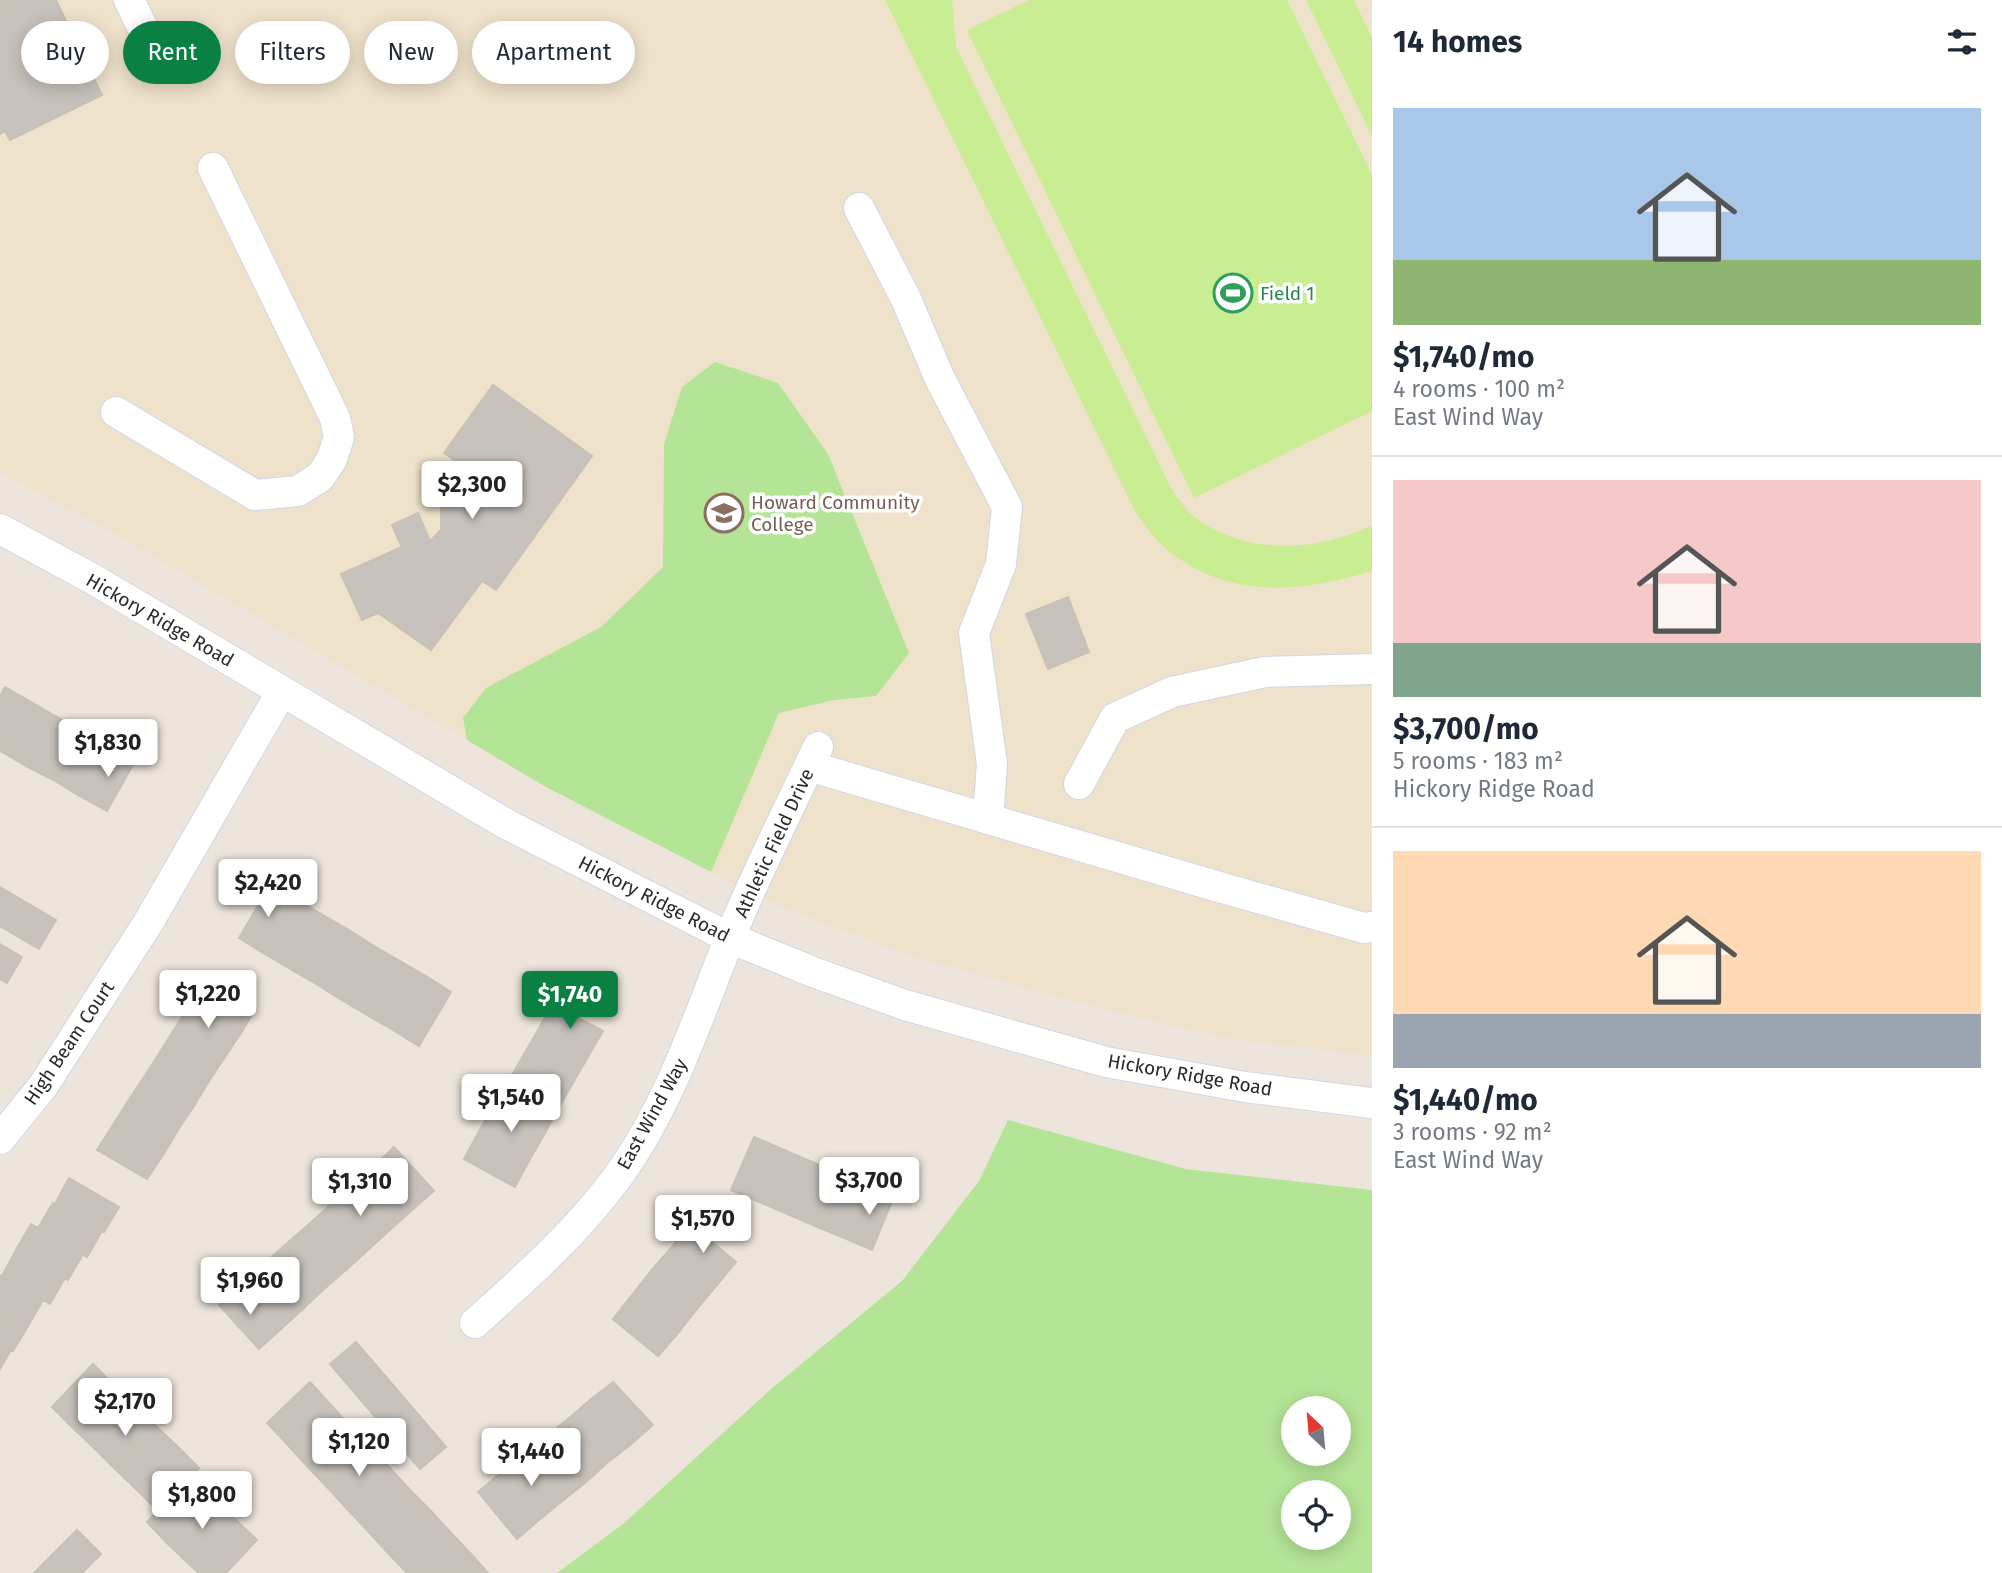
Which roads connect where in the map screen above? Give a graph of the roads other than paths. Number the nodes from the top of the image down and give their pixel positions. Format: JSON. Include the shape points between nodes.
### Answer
{"nodes":[{"id":1,"x":129,"y":0,"type":"edge"},
{"id":2,"x":139,"y":21,"type":"edge"},
{"id":3,"x":213,"y":168,"type":"dead end"},
{"id":4,"x":859,"y":208,"type":"dead end"},
{"id":5,"x":116,"y":412,"type":"dead end"},
{"id":6,"x":0,"y":529,"type":"edge"},
{"id":7,"x":1372,"y":669,"type":"edge"},
{"id":8,"x":282,"y":691,"type":"junction"},
{"id":9,"x":1079,"y":785,"type":"dead end"},
{"id":10,"x":988,"y":819,"type":"junction"},
{"id":11,"x":1372,"y":927,"type":"edge"},
{"id":12,"x":730,"y":938,"type":"junction"},
{"id":13,"x":1372,"y":1103,"type":"edge"},
{"id":14,"x":0,"y":1139,"type":"edge"},
{"id":15,"x":475,"y":1323,"type":"dead end"}],
"edges":[{"from":1,"to":2,"type":"street"},
{"from":3,"to":5,"type":"street","via":[[335,418],[339,437],[332,458],[320,477],[298,491],[255,495]]},
{"from":4,"to":10,"type":"street","via":[[1007,507],[1001,564],[974,633],[992,764]]},
{"from":6,"to":8,"type":"street","name":"Hickory Ridge Road"},
{"from":7,"to":9,"type":"street","via":[[1265,672],[1172,692],[1115,718]]},
{"from":8,"to":12,"type":"street","name":"Hickory Ridge Road","via":[[508,825]]},
{"from":8,"to":14,"type":"street","name":"High Beam Court","via":[[148,923],[43,1086]]},
{"from":10,"to":11,"type":"street"},
{"from":10,"to":12,"type":"street","name":"Athletic Field Drive","via":[[814,757]]},
{"from":12,"to":13,"type":"street","name":"Hickory Ridge Road","via":[[905,1005],[1106,1062],[1245,1087]]},
{"from":12,"to":15,"type":"street","name":"East Wind Way","via":[[682,1062],[616,1179],[554,1250]]}]}
